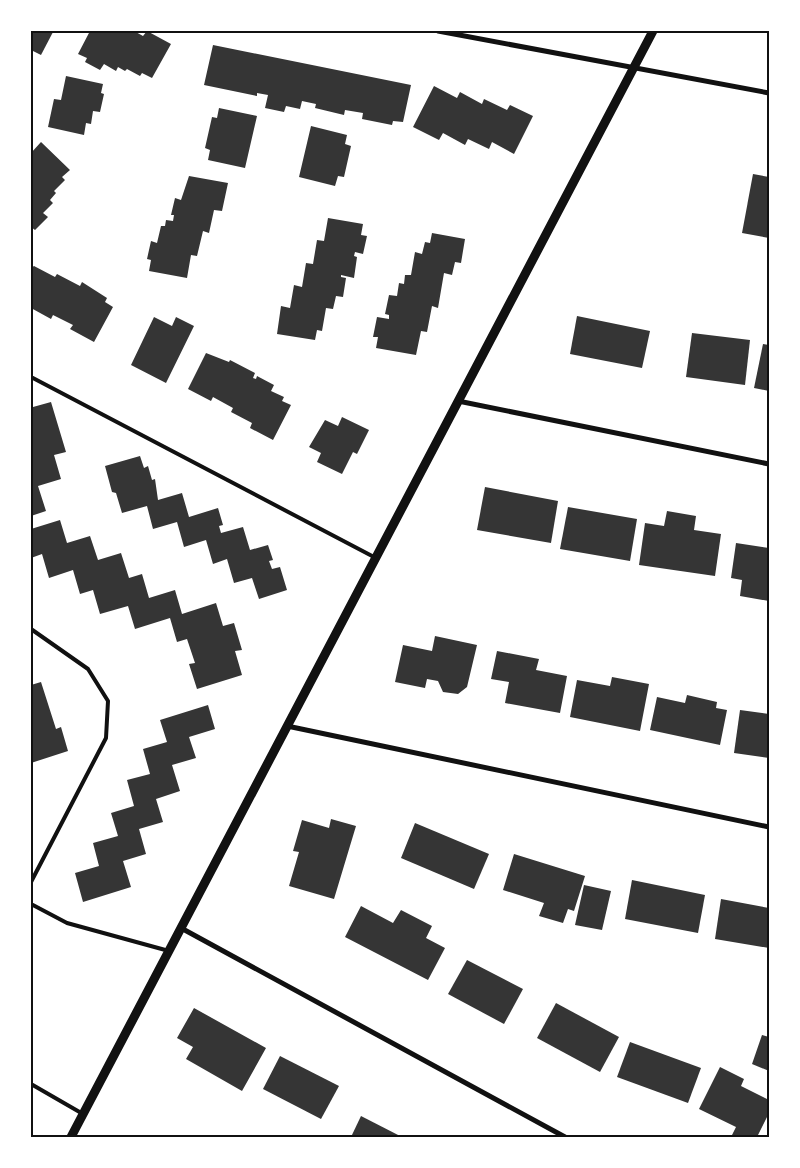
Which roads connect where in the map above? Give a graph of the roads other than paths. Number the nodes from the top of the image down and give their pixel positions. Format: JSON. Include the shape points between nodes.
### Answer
{"nodes":[{"id":1,"x":438,"y":31,"type":"edge"},
{"id":2,"x":654,"y":31,"type":"edge"},
{"id":3,"x":634,"y":67,"type":"junction"},
{"id":4,"x":769,"y":93,"type":"edge"},
{"id":5,"x":31,"y":377,"type":"edge"},
{"id":6,"x":458,"y":401,"type":"junction"},
{"id":7,"x":769,"y":464,"type":"edge"},
{"id":8,"x":377,"y":558,"type":"junction"},
{"id":9,"x":31,"y":629,"type":"edge"},
{"id":10,"x":288,"y":726,"type":"junction"},
{"id":11,"x":769,"y":827,"type":"edge"},
{"id":12,"x":31,"y":882,"type":"edge"},
{"id":13,"x":31,"y":904,"type":"edge"},
{"id":14,"x":180,"y":927,"type":"junction"},
{"id":15,"x":169,"y":951,"type":"junction"},
{"id":16,"x":31,"y":1084,"type":"edge"},
{"id":17,"x":83,"y":1114,"type":"junction"},
{"id":18,"x":71,"y":1137,"type":"edge"},
{"id":19,"x":565,"y":1137,"type":"edge"}],
"edges":[{"from":1,"to":3,"type":"street"},
{"from":2,"to":3,"type":"street"},
{"from":3,"to":4,"type":"street"},
{"from":3,"to":6,"type":"street"},
{"from":5,"to":8,"type":"lane"},
{"from":6,"to":7,"type":"street"},
{"from":6,"to":8,"type":"street"},
{"from":8,"to":10,"type":"street"},
{"from":9,"to":12,"type":"lane","via":[[88,669],[108,701],[106,738]]},
{"from":10,"to":11,"type":"street"},
{"from":10,"to":14,"type":"street"},
{"from":13,"to":15,"type":"lane","via":[[67,923]]},
{"from":14,"to":15,"type":"street"},
{"from":14,"to":19,"type":"street"},
{"from":15,"to":17,"type":"street"},
{"from":16,"to":17,"type":"lane"},
{"from":17,"to":18,"type":"street"}]}
